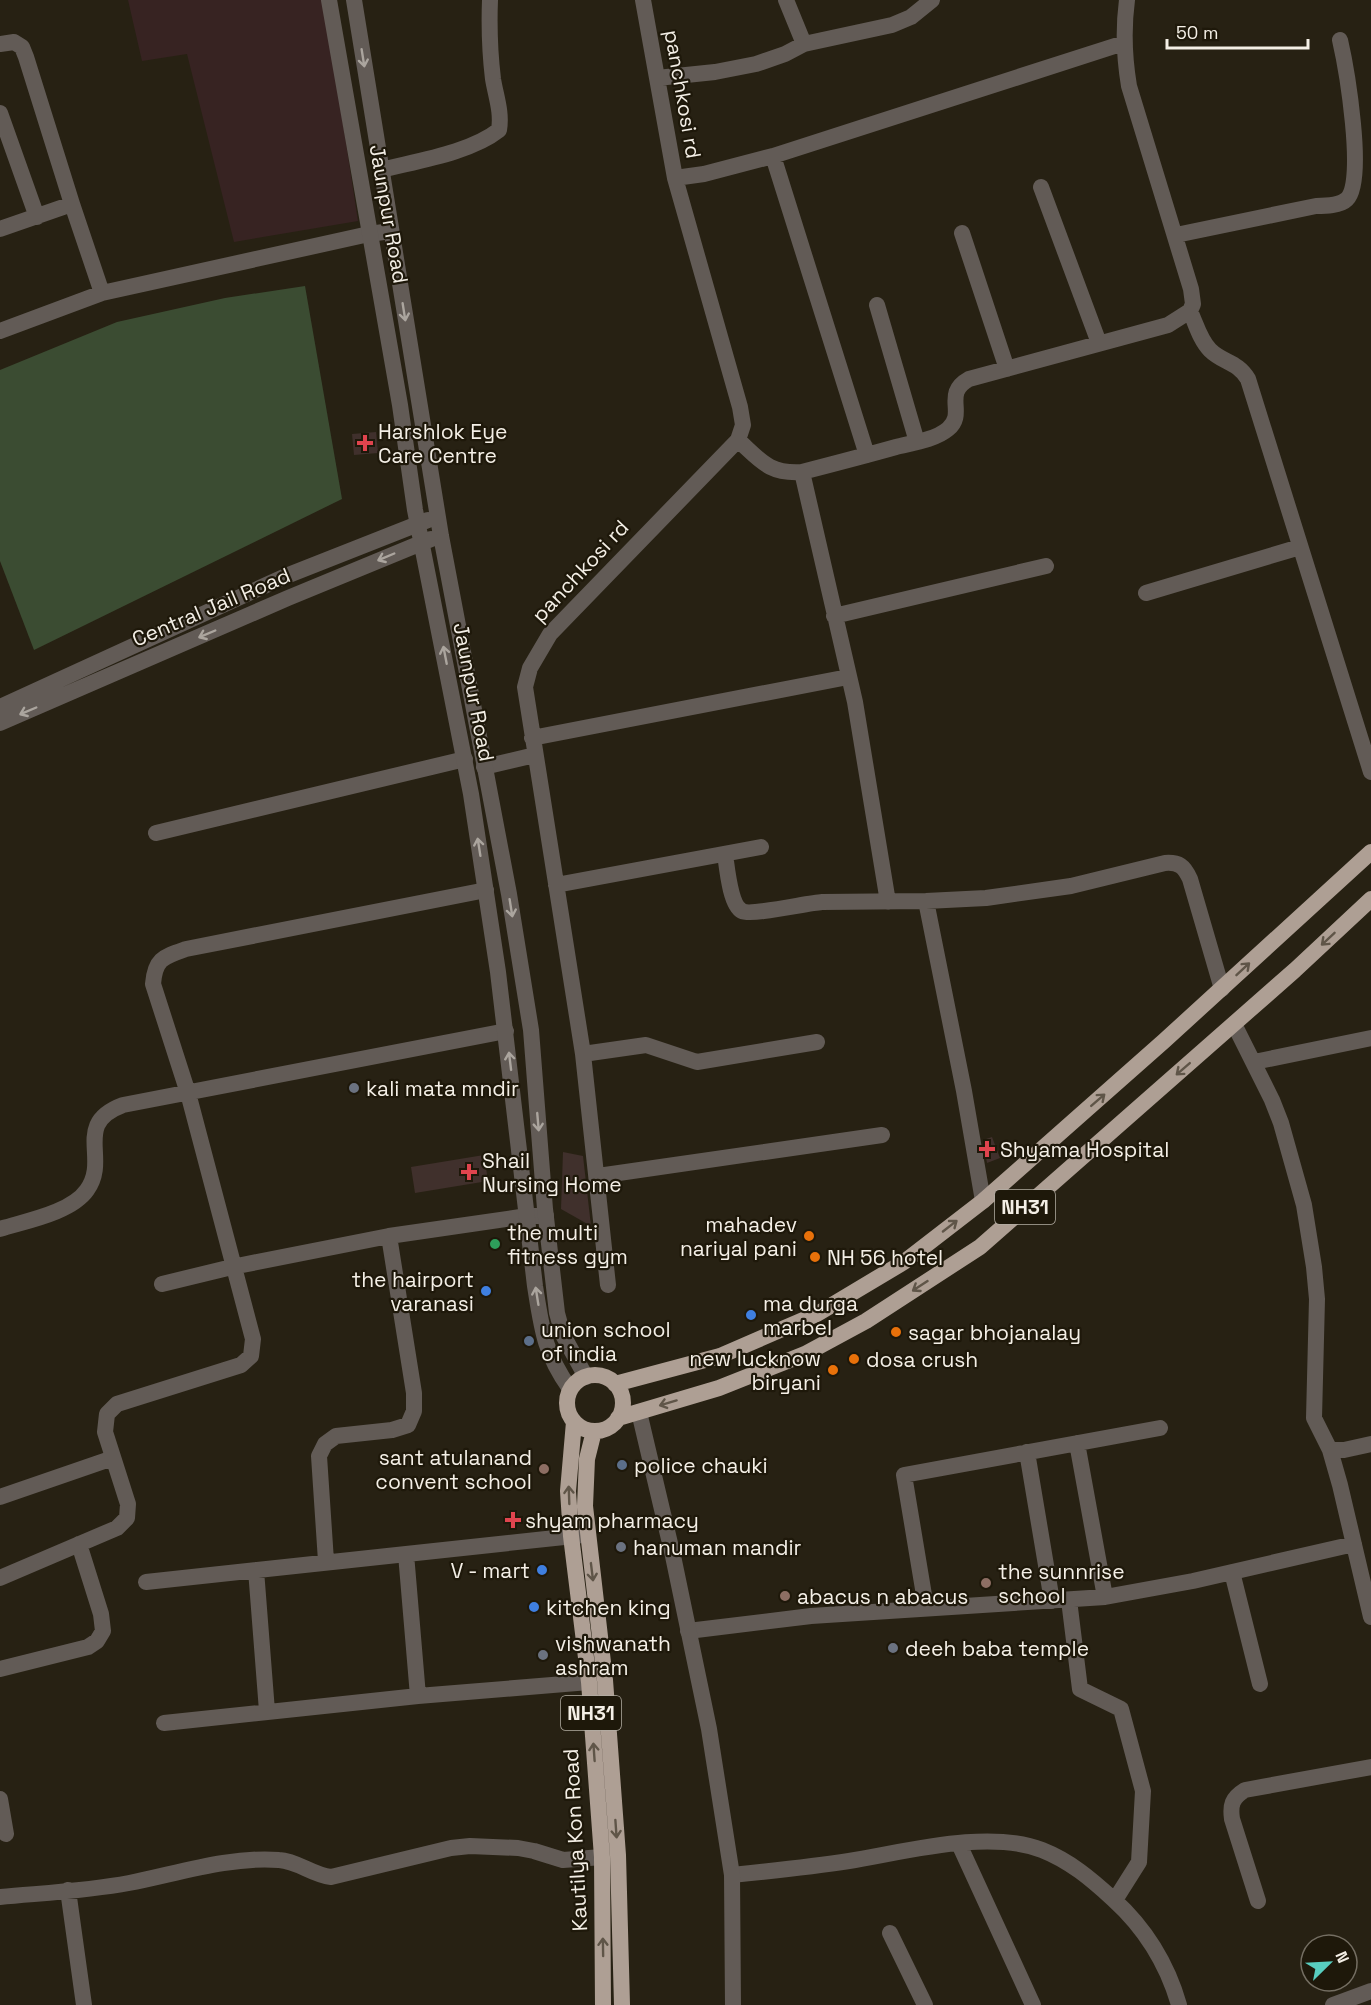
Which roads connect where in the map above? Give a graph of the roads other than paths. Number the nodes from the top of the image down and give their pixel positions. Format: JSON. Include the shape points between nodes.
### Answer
{"nodes":[{"id":1,"x":329,"y":0,"type":"edge"},
{"id":2,"x":354,"y":0,"type":"edge"},
{"id":3,"x":490,"y":0,"type":"edge"},
{"id":4,"x":643,"y":0,"type":"edge"},
{"id":5,"x":786,"y":0,"type":"edge"},
{"id":6,"x":932,"y":0,"type":"edge"},
{"id":7,"x":1127,"y":0,"type":"edge"},
{"id":8,"x":1340,"y":40,"type":"dead end"},
{"id":9,"x":1124,"y":43,"type":"junction"},
{"id":10,"x":0,"y":44,"type":"edge"},
{"id":11,"x":804,"y":44,"type":"junction"},
{"id":12,"x":657,"y":78,"type":"junction"},
{"id":13,"x":0,"y":113,"type":"edge"},
{"id":14,"x":773,"y":156,"type":"junction"},
{"id":15,"x":381,"y":170,"type":"junction"},
{"id":16,"x":675,"y":178,"type":"junction"},
{"id":17,"x":1041,"y":187,"type":"dead end"},
{"id":18,"x":72,"y":204,"type":"junction"},
{"id":19,"x":37,"y":216,"type":"junction"},
{"id":20,"x":0,"y":229,"type":"edge"},
{"id":21,"x":391,"y":231,"type":"junction"},
{"id":22,"x":962,"y":233,"type":"dead end"},
{"id":23,"x":369,"y":234,"type":"junction"},
{"id":24,"x":1176,"y":235,"type":"junction"},
{"id":25,"x":102,"y":293,"type":"junction"},
{"id":26,"x":877,"y":305,"type":"dead end"},
{"id":27,"x":1191,"y":311,"type":"junction"},
{"id":28,"x":0,"y":331,"type":"edge"},
{"id":29,"x":1099,"y":343,"type":"junction"},
{"id":30,"x":1007,"y":369,"type":"junction"},
{"id":31,"x":738,"y":440,"type":"junction"},
{"id":32,"x":917,"y":442,"type":"junction"},
{"id":33,"x":867,"y":455,"type":"junction"},
{"id":34,"x":802,"y":472,"type":"junction"},
{"id":35,"x":438,"y":516,"type":"junction"},
{"id":36,"x":418,"y":523,"type":"junction"},
{"id":37,"x":441,"y":536,"type":"junction"},
{"id":38,"x":422,"y":543,"type":"junction"},
{"id":39,"x":1300,"y":547,"type":"junction"},
{"id":40,"x":1046,"y":566,"type":"dead end"},
{"id":41,"x":1146,"y":593,"type":"dead end"},
{"id":42,"x":834,"y":616,"type":"junction"},
{"id":43,"x":97,"y":672,"type":"junction"},
{"id":44,"x":849,"y":677,"type":"junction"},
{"id":45,"x":0,"y":707,"type":"edge"},
{"id":46,"x":0,"y":723,"type":"edge"},
{"id":47,"x":532,"y":738,"type":"junction"},
{"id":48,"x":535,"y":755,"type":"junction"},
{"id":49,"x":465,"y":759,"type":"junction"},
{"id":50,"x":484,"y":767,"type":"junction"},
{"id":51,"x":1371,"y":772,"type":"edge"},
{"id":52,"x":156,"y":833,"type":"dead end"},
{"id":53,"x":760,"y":848,"type":"dead end"},
{"id":54,"x":1371,"y":852,"type":"edge"},
{"id":55,"x":725,"y":854,"type":"junction"},
{"id":56,"x":556,"y":885,"type":"junction"},
{"id":57,"x":486,"y":890,"type":"junction"},
{"id":58,"x":1371,"y":899,"type":"edge"},
{"id":59,"x":926,"y":901,"type":"junction"},
{"id":60,"x":888,"y":902,"type":"junction"},
{"id":61,"x":1222,"y":989,"type":"junction"},
{"id":62,"x":1234,"y":1024,"type":"junction"},
{"id":63,"x":506,"y":1031,"type":"junction"},
{"id":64,"x":1371,"y":1038,"type":"edge"},
{"id":65,"x":817,"y":1042,"type":"dead end"},
{"id":66,"x":583,"y":1054,"type":"junction"},
{"id":67,"x":1254,"y":1062,"type":"junction"},
{"id":68,"x":188,"y":1093,"type":"junction"},
{"id":69,"x":882,"y":1135,"type":"dead end"},
{"id":70,"x":597,"y":1176,"type":"junction"},
{"id":71,"x":983,"y":1201,"type":"junction"},
{"id":72,"x":527,"y":1216,"type":"junction"},
{"id":73,"x":546,"y":1216,"type":"junction"},
{"id":74,"x":0,"y":1229,"type":"edge"},
{"id":75,"x":389,"y":1236,"type":"junction"},
{"id":76,"x":232,"y":1266,"type":"junction"},
{"id":77,"x":162,"y":1284,"type":"dead end"},
{"id":78,"x":608,"y":1285,"type":"dead end"},
{"id":79,"x":586,"y":1377,"type":"junction"},
{"id":80,"x":615,"y":1384,"type":"junction"},
{"id":81,"x":570,"y":1389,"type":"junction"},
{"id":82,"x":639,"y":1412,"type":"junction"},
{"id":83,"x":618,"y":1418,"type":"junction"},
{"id":84,"x":574,"y":1422,"type":"junction"},
{"id":85,"x":1160,"y":1428,"type":"dead end"},
{"id":86,"x":594,"y":1431,"type":"junction"},
{"id":87,"x":1077,"y":1443,"type":"junction"},
{"id":88,"x":1371,"y":1444,"type":"edge"},
{"id":89,"x":1330,"y":1450,"type":"junction"},
{"id":90,"x":1027,"y":1452,"type":"junction"},
{"id":91,"x":113,"y":1458,"type":"junction"},
{"id":92,"x":0,"y":1497,"type":"edge"},
{"id":93,"x":579,"y":1535,"type":"junction"},
{"id":94,"x":79,"y":1544,"type":"junction"},
{"id":95,"x":1354,"y":1544,"type":"junction"},
{"id":96,"x":406,"y":1554,"type":"junction"},
{"id":97,"x":326,"y":1561,"type":"junction"},
{"id":98,"x":256,"y":1570,"type":"junction"},
{"id":99,"x":1232,"y":1572,"type":"junction"},
{"id":100,"x":0,"y":1578,"type":"edge"},
{"id":101,"x":146,"y":1582,"type":"dead end"},
{"id":102,"x":1105,"y":1597,"type":"junction"},
{"id":103,"x":1069,"y":1600,"type":"junction"},
{"id":104,"x":1052,"y":1601,"type":"junction"},
{"id":105,"x":926,"y":1607,"type":"junction"},
{"id":106,"x":1371,"y":1617,"type":"edge"},
{"id":107,"x":688,"y":1631,"type":"junction"},
{"id":108,"x":0,"y":1669,"type":"edge"},
{"id":109,"x":589,"y":1682,"type":"junction"},
{"id":110,"x":1260,"y":1684,"type":"dead end"},
{"id":111,"x":418,"y":1696,"type":"junction"},
{"id":112,"x":267,"y":1711,"type":"junction"},
{"id":113,"x":164,"y":1723,"type":"dead end"},
{"id":114,"x":1371,"y":1767,"type":"edge"},
{"id":115,"x":0,"y":1799,"type":"edge"},
{"id":116,"x":6,"y":1834,"type":"dead end"},
{"id":117,"x":959,"y":1844,"type":"junction"},
{"id":118,"x":602,"y":1857,"type":"junction"},
{"id":119,"x":732,"y":1875,"type":"junction"},
{"id":120,"x":68,"y":1890,"type":"junction"},
{"id":121,"x":0,"y":1898,"type":"edge"},
{"id":122,"x":1115,"y":1900,"type":"junction"},
{"id":123,"x":1258,"y":1901,"type":"dead end"},
{"id":124,"x":890,"y":1933,"type":"dead end"},
{"id":125,"x":1371,"y":1991,"type":"edge"},
{"id":126,"x":84,"y":2005,"type":"edge"},
{"id":127,"x":603,"y":2005,"type":"edge"},
{"id":128,"x":622,"y":2005,"type":"edge"},
{"id":129,"x":734,"y":2005,"type":"edge"},
{"id":130,"x":925,"y":2005,"type":"edge"},
{"id":131,"x":1033,"y":2005,"type":"edge"},
{"id":132,"x":1179,"y":2005,"type":"edge"},
{"id":133,"x":1333,"y":2005,"type":"edge"}],
"edges":[{"from":1,"to":23,"type":"street","name":"Jaunpur Road"},
{"from":2,"to":15,"type":"street","name":"Jaunpur Road","one_way":true},
{"from":3,"to":15,"type":"street","via":[[499,130],[469,147]]},
{"from":4,"to":12,"type":"street","name":"panchkosi rd"},
{"from":5,"to":11,"type":"street"},
{"from":6,"to":11,"type":"street","via":[[892,25]]},
{"from":7,"to":9,"type":"street"},
{"from":8,"to":24,"type":"street","via":[[1348,79],[1355,172],[1353,189],[1346,200]]},
{"from":9,"to":14,"type":"street"},
{"from":9,"to":24,"type":"street","via":[[1130,86]]},
{"from":10,"to":18,"type":"street","via":[[14,42],[22,47]]},
{"from":11,"to":12,"type":"street","via":[[748,66]]},
{"from":12,"to":16,"type":"street","name":"panchkosi rd"},
{"from":13,"to":19,"type":"street"},
{"from":14,"to":16,"type":"street"},
{"from":14,"to":33,"type":"street"},
{"from":15,"to":21,"type":"street","name":"Jaunpur Road"},
{"from":16,"to":31,"type":"street","name":"panchkosi rd","via":[[740,407],[743,425]]},
{"from":17,"to":29,"type":"street"},
{"from":18,"to":19,"type":"street"},
{"from":18,"to":25,"type":"street"},
{"from":19,"to":20,"type":"street"},
{"from":21,"to":23,"type":"street"},
{"from":21,"to":35,"type":"street","name":"Jaunpur Road","one_way":true},
{"from":22,"to":30,"type":"street"},
{"from":23,"to":25,"type":"street"},
{"from":23,"to":36,"type":"street","name":"Jaunpur Road"},
{"from":24,"to":27,"type":"street","via":[[1191,288]]},
{"from":25,"to":28,"type":"street"},
{"from":26,"to":32,"type":"street"},
{"from":27,"to":29,"type":"street","via":[[1168,325]]},
{"from":27,"to":39,"type":"street","via":[[1211,352],[1242,369],[1248,379]]},
{"from":29,"to":30,"type":"street"},
{"from":30,"to":32,"type":"street","via":[[960,385],[955,392],[954,423],[940,434]]},
{"from":31,"to":34,"type":"street","via":[[770,468],[784,473]]},
{"from":31,"to":47,"type":"street","name":"panchkosi rd","via":[[550,633],[530,668],[525,687]]},
{"from":32,"to":33,"type":"street"},
{"from":33,"to":34,"type":"street"},
{"from":34,"to":42,"type":"street"},
{"from":35,"to":36,"type":"street"},
{"from":35,"to":37,"type":"street","name":"Jaunpur Road"},
{"from":36,"to":38,"type":"street","name":"Jaunpur Road"},
{"from":36,"to":43,"type":"street","via":[[286,576]]},
{"from":37,"to":38,"type":"street","name":"Central Jail Road"},
{"from":37,"to":50,"type":"street","name":"Jaunpur Road"},
{"from":38,"to":43,"type":"street","name":"Central Jail Road","one_way":true},
{"from":49,"to":38,"type":"street","name":"Jaunpur Road","one_way":true},
{"from":39,"to":41,"type":"street"},
{"from":39,"to":51,"type":"street"},
{"from":40,"to":42,"type":"street"},
{"from":42,"to":44,"type":"street"},
{"from":43,"to":45,"type":"street"},
{"from":43,"to":46,"type":"street","name":"Central Jail Road","one_way":true},
{"from":44,"to":47,"type":"street"},
{"from":44,"to":60,"type":"street"},
{"from":47,"to":48,"type":"street","name":"panchkosi rd"},
{"from":48,"to":50,"type":"street"},
{"from":48,"to":56,"type":"street","name":"panchkosi rd"},
{"from":49,"to":52,"type":"street"},
{"from":57,"to":49,"type":"street","name":"Jaunpur Road","one_way":true},
{"from":50,"to":73,"type":"street","name":"Jaunpur Road","one_way":true,"via":[[531,1030]]},
{"from":53,"to":55,"type":"street"},
{"from":61,"to":54,"type":"highway","number":"NH31","one_way":true},
{"from":55,"to":56,"type":"street"},
{"from":55,"to":60,"type":"street","via":[[733,894],[742,911],[752,913],[804,903]]},
{"from":56,"to":66,"type":"street","name":"panchkosi rd"},
{"from":57,"to":63,"type":"street","name":"Jaunpur Road"},
{"from":57,"to":68,"type":"street","via":[[197,947],[164,957],[154,969],[153,984]]},
{"from":58,"to":62,"type":"highway","number":"NH31","one_way":true},
{"from":59,"to":60,"type":"street"},
{"from":59,"to":61,"type":"street","via":[[986,898],[1071,886],[1176,862],[1190,879]]},
{"from":59,"to":71,"type":"street"},
{"from":71,"to":61,"type":"highway","number":"NH31","one_way":true},
{"from":62,"to":67,"type":"street"},
{"from":62,"to":82,"type":"highway","number":"NH31","one_way":true,"via":[[961,1260],[866,1321],[805,1354],[719,1388]]},
{"from":63,"to":68,"type":"street"},
{"from":72,"to":63,"type":"street","name":"Jaunpur Road","one_way":true},
{"from":64,"to":67,"type":"street"},
{"from":65,"to":66,"type":"street","via":[[697,1062],[646,1045]]},
{"from":66,"to":70,"type":"street","name":"panchkosi rd"},
{"from":67,"to":89,"type":"street","via":[[1281,1123],[1304,1205],[1317,1299],[1314,1418]]},
{"from":68,"to":74,"type":"street","via":[[112,1109],[96,1127],[94,1173],[79,1199],[67,1207]]},
{"from":68,"to":76,"type":"street"},
{"from":69,"to":70,"type":"street"},
{"from":70,"to":78,"type":"street","name":"panchkosi rd"},
{"from":80,"to":71,"type":"highway","number":"NH31","one_way":true,"via":[[720,1356],[817,1314],[904,1262]]},
{"from":72,"to":73,"type":"street"},
{"from":72,"to":75,"type":"street"},
{"from":81,"to":72,"type":"street","name":"Jaunpur Road","one_way":true,"via":[[543,1334]]},
{"from":73,"to":79,"type":"street","name":"Jaunpur Road","via":[[557,1313],[563,1335]]},
{"from":75,"to":76,"type":"street"},
{"from":75,"to":97,"type":"street","via":[[414,1411],[408,1425],[336,1436],[325,1444],[319,1456]]},
{"from":76,"to":77,"type":"street"},
{"from":76,"to":91,"type":"street","via":[[253,1339],[252,1356],[241,1365],[117,1404],[107,1414],[105,1432]]},
{"from":79,"to":80,"type":"highway","number":"NH31","via":[[600,1376]]},
{"from":79,"to":81,"type":"highway"},
{"from":80,"to":83,"type":"highway","via":[[622,1397]]},
{"from":81,"to":84,"type":"highway","number":"NH31","via":[[567,1403]]},
{"from":82,"to":83,"type":"highway","number":"NH31"},
{"from":82,"to":107,"type":"street"},
{"from":83,"to":86,"type":"highway","number":"NH31","via":[[608,1428]]},
{"from":84,"to":86,"type":"highway"},
{"from":93,"to":84,"type":"highway","name":"Kautilya Kon Road","number":"NH31","one_way":true,"via":[[568,1491]]},
{"from":85,"to":87,"type":"street"},
{"from":86,"to":93,"type":"highway","name":"Kautilya Kon Road","number":"NH31","via":[[586,1459]]},
{"from":87,"to":90,"type":"street"},
{"from":87,"to":102,"type":"street"},
{"from":88,"to":89,"type":"street"},
{"from":89,"to":95,"type":"street"},
{"from":90,"to":104,"type":"street"},
{"from":90,"to":105,"type":"street","via":[[904,1475]]},
{"from":91,"to":92,"type":"street"},
{"from":91,"to":94,"type":"street","via":[[128,1504],[127,1518],[117,1528]]},
{"from":93,"to":96,"type":"street"},
{"from":93,"to":109,"type":"highway","name":"Kautilya Kon Road","number":"NH31"},
{"from":93,"to":128,"type":"highway","name":"Kautilya Kon Road","number":"NH31","one_way":true,"via":[[605,1680],[618,1855]]},
{"from":94,"to":100,"type":"street"},
{"from":94,"to":108,"type":"street","via":[[101,1614],[103,1631],[97,1641],[88,1647]]},
{"from":95,"to":99,"type":"street"},
{"from":95,"to":106,"type":"street"},
{"from":96,"to":97,"type":"street"},
{"from":96,"to":111,"type":"street"},
{"from":97,"to":98,"type":"street"},
{"from":98,"to":101,"type":"street"},
{"from":98,"to":112,"type":"street"},
{"from":99,"to":102,"type":"street"},
{"from":99,"to":110,"type":"street"},
{"from":102,"to":103,"type":"street"},
{"from":103,"to":104,"type":"street"},
{"from":103,"to":122,"type":"street","via":[[1080,1689],[1121,1709],[1143,1791],[1139,1862]]},
{"from":104,"to":105,"type":"street"},
{"from":105,"to":107,"type":"street"},
{"from":107,"to":119,"type":"street","via":[[709,1729]]},
{"from":109,"to":111,"type":"street"},
{"from":118,"to":109,"type":"highway","name":"Kautilya Kon Road","number":"NH31","one_way":true},
{"from":111,"to":112,"type":"street"},
{"from":112,"to":113,"type":"street"},
{"from":114,"to":123,"type":"street","via":[[1245,1790],[1236,1796],[1230,1806],[1232,1820]]},
{"from":115,"to":116,"type":"street"},
{"from":117,"to":119,"type":"street"},
{"from":117,"to":122,"type":"street","via":[[1008,1843],[1041,1850],[1078,1868]]},
{"from":117,"to":131,"type":"street"},
{"from":118,"to":120,"type":"street","via":[[563,1860],[534,1851],[470,1846],[331,1877],[279,1860],[220,1864],[125,1884]]},
{"from":127,"to":118,"type":"highway","name":"Kautilya Kon Road","number":"NH31","one_way":true},
{"from":119,"to":129,"type":"street"},
{"from":120,"to":121,"type":"street"},
{"from":120,"to":126,"type":"street"},
{"from":122,"to":132,"type":"street","via":[[1153,1944]]},
{"from":124,"to":130,"type":"street"},
{"from":125,"to":133,"type":"street"}]}
